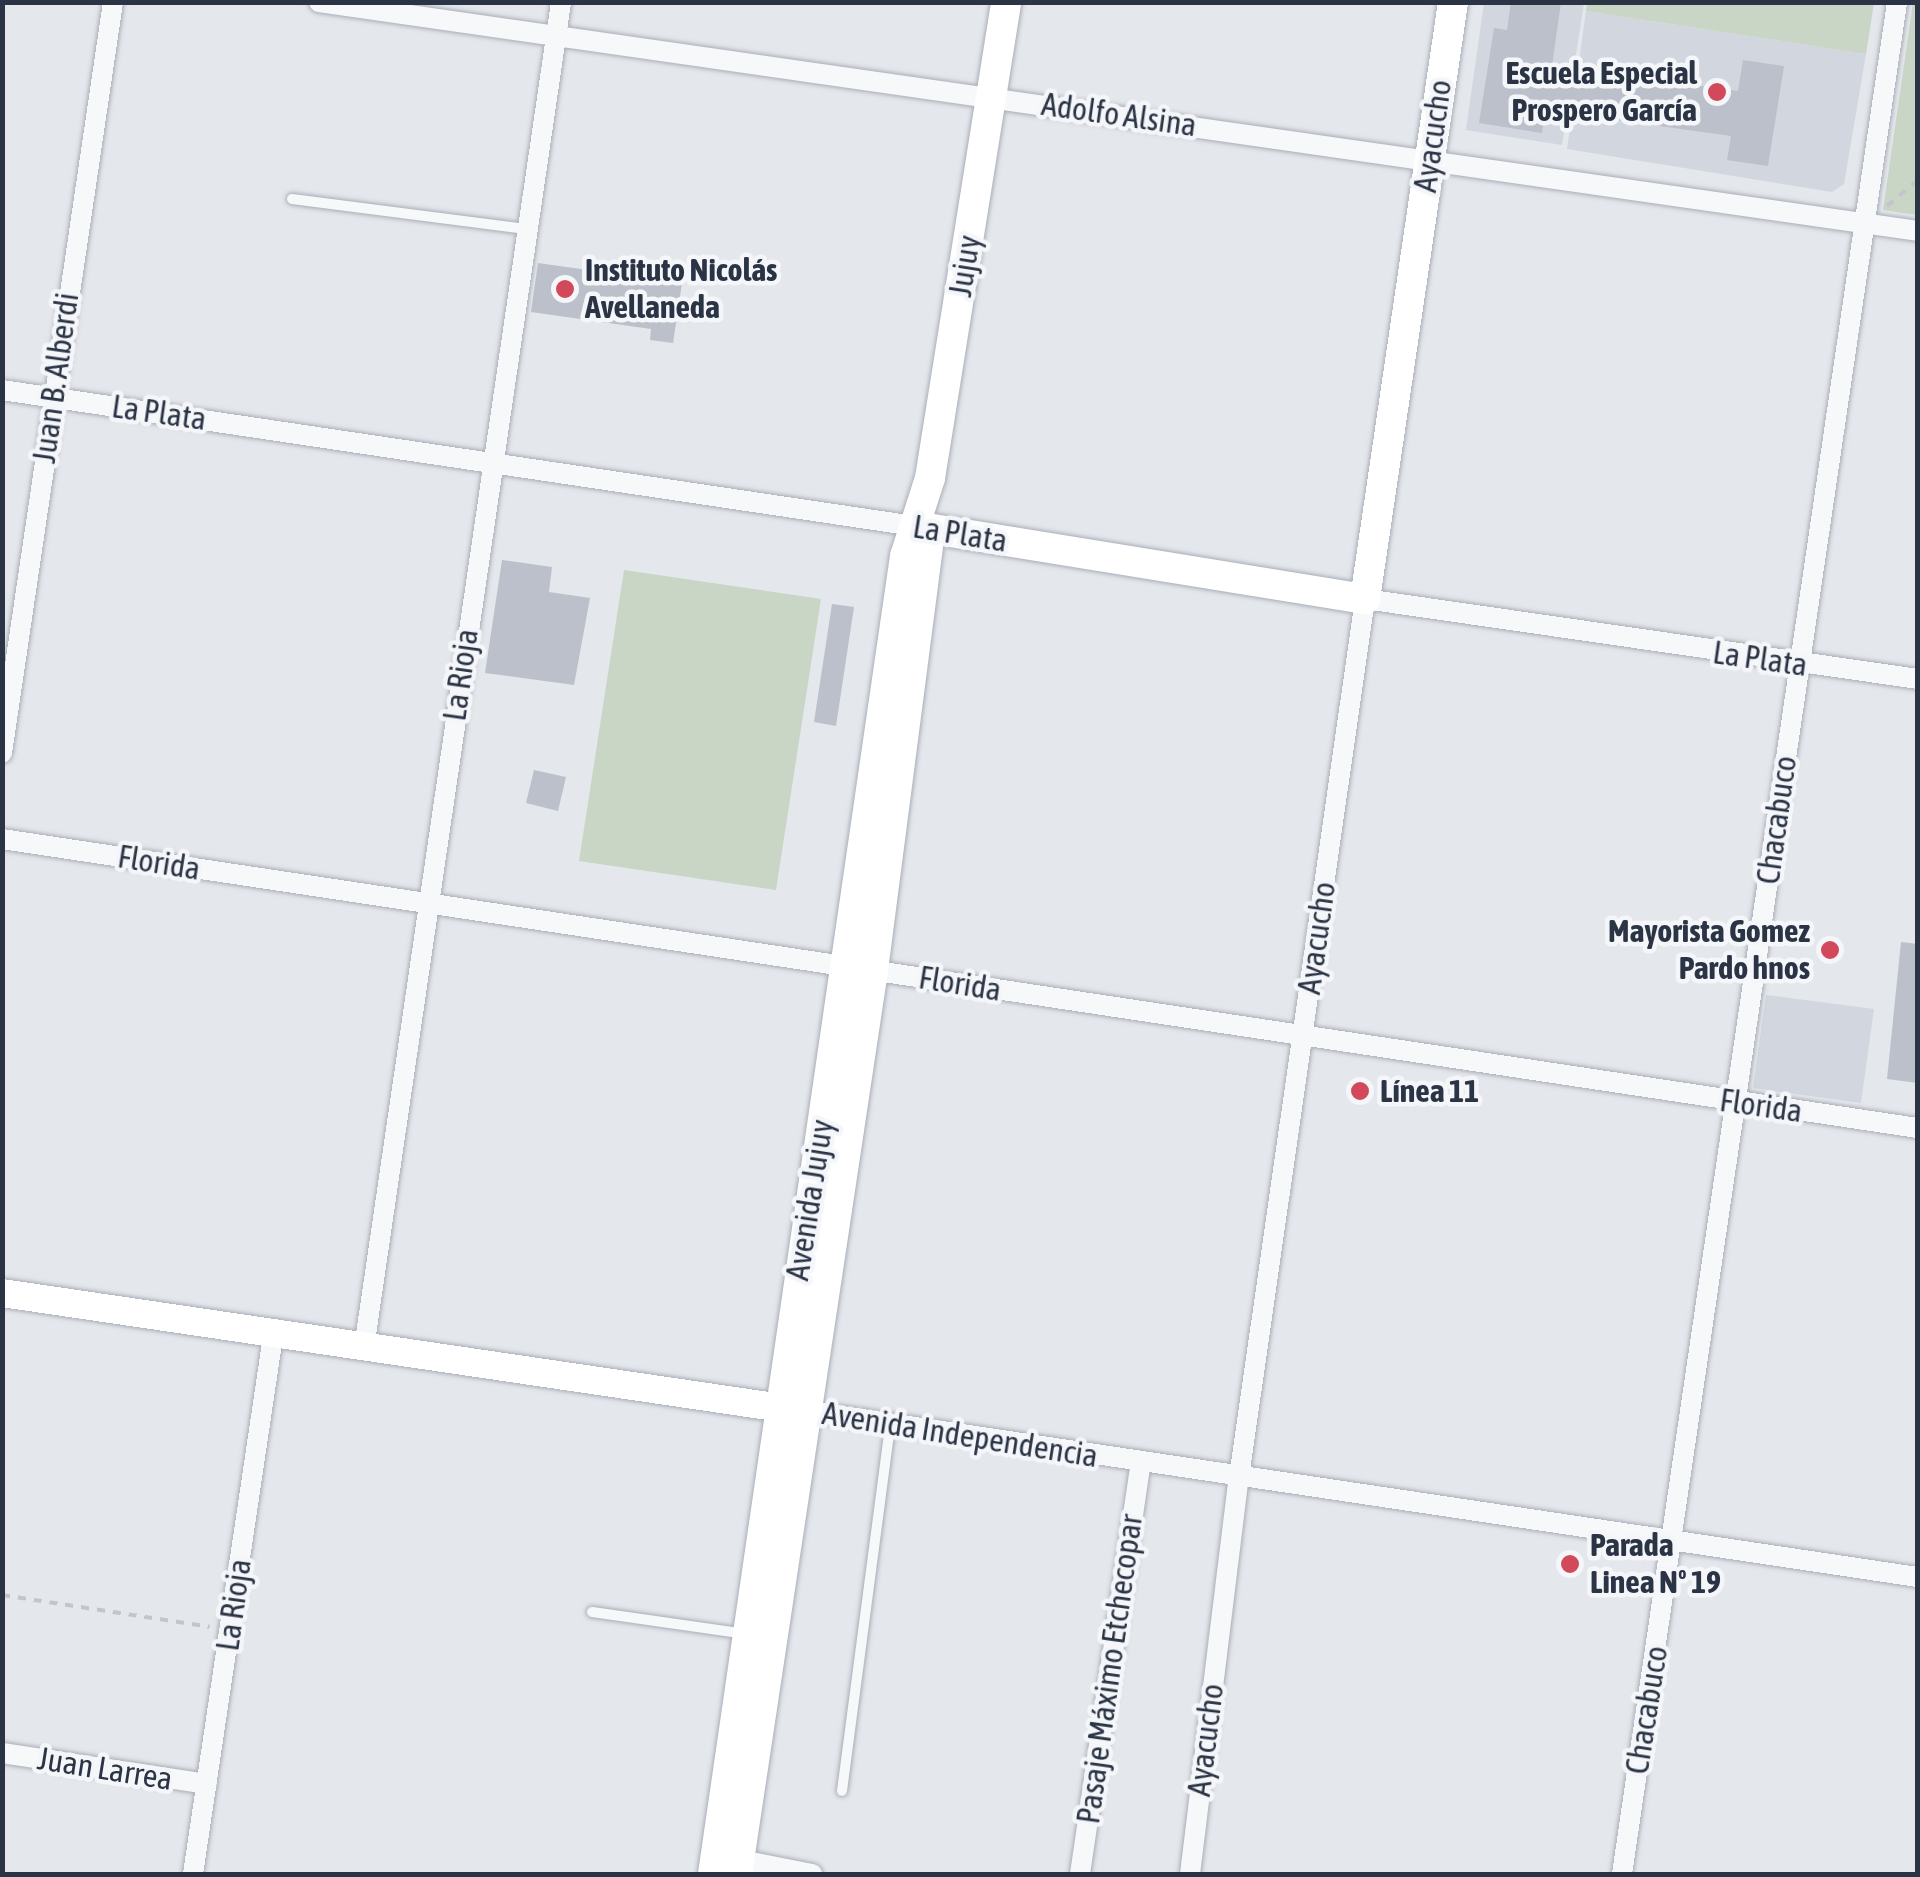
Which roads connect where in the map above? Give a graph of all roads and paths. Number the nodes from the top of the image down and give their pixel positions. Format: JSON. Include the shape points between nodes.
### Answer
{"nodes":[{"id":1,"x":114,"y":2,"type":"edge"},
{"id":2,"x":319,"y":2,"type":"edge"},
{"id":3,"x":560,"y":2,"type":"edge"},
{"id":4,"x":1006,"y":2,"type":"edge"},
{"id":5,"x":1453,"y":2,"type":"edge"},
{"id":6,"x":1898,"y":2,"type":"edge"},
{"id":7,"x":556,"y":37,"type":"junction"},
{"id":8,"x":992,"y":97,"type":"junction"},
{"id":9,"x":1430,"y":158,"type":"junction"},
{"id":10,"x":1918,"y":180,"type":"edge"},
{"id":11,"x":292,"y":199,"type":"dead end"},
{"id":12,"x":1875,"y":217,"type":"junction"},
{"id":13,"x":526,"y":228,"type":"junction"},
{"id":14,"x":1918,"y":232,"type":"edge"},
{"id":15,"x":2,"y":390,"type":"edge"},
{"id":16,"x":53,"y":397,"type":"junction"},
{"id":17,"x":491,"y":461,"type":"junction"},
{"id":18,"x":922,"y":528,"type":"junction"},
{"id":19,"x":1365,"y":599,"type":"junction"},
{"id":20,"x":1799,"y":665,"type":"junction"},
{"id":21,"x":1918,"y":679,"type":"edge"},
{"id":22,"x":2,"y":753,"type":"edge"},
{"id":23,"x":2,"y":839,"type":"edge"},
{"id":24,"x":430,"y":904,"type":"junction"},
{"id":25,"x":859,"y":969,"type":"junction"},
{"id":26,"x":1303,"y":1036,"type":"junction"},
{"id":27,"x":1737,"y":1102,"type":"junction"},
{"id":28,"x":1918,"y":1128,"type":"edge"},
{"id":29,"x":2,"y":1294,"type":"edge"},
{"id":30,"x":272,"y":1336,"type":"junction"},
{"id":31,"x":364,"y":1348,"type":"junction"},
{"id":32,"x":793,"y":1410,"type":"junction"},
{"id":33,"x":890,"y":1424,"type":"junction"},
{"id":34,"x":1141,"y":1463,"type":"junction"},
{"id":35,"x":1239,"y":1477,"type":"junction"},
{"id":36,"x":1672,"y":1542,"type":"junction"},
{"id":37,"x":1918,"y":1577,"type":"edge"},
{"id":38,"x":2,"y":1595,"type":"edge"},
{"id":39,"x":592,"y":1612,"type":"dead end"},
{"id":40,"x":230,"y":1630,"type":"junction"},
{"id":41,"x":747,"y":1634,"type":"junction"},
{"id":42,"x":2,"y":1753,"type":"edge"},
{"id":43,"x":207,"y":1784,"type":"junction"},
{"id":44,"x":842,"y":1791,"type":"dead end"},
{"id":45,"x":726,"y":1866,"type":"edge"},
{"id":46,"x":193,"y":1874,"type":"edge"},
{"id":47,"x":812,"y":1874,"type":"edge"},
{"id":48,"x":1080,"y":1874,"type":"edge"},
{"id":49,"x":1190,"y":1874,"type":"edge"},
{"id":50,"x":1622,"y":1874,"type":"edge"}],
"edges":[{"from":1,"to":16,"type":"street","name":"Juan B. Alberdi"},
{"from":2,"to":7,"type":"street","name":"Adolfo Alsina"},
{"from":3,"to":7,"type":"street","name":"La Rioja"},
{"from":4,"to":8,"type":"main road","name":"Jujuy"},
{"from":5,"to":9,"type":"main road","name":"Ayacucho"},
{"from":6,"to":12,"type":"street","name":"Chacabuco"},
{"from":7,"to":8,"type":"street","name":"Adolfo Alsina"},
{"from":7,"to":13,"type":"street","name":"La Rioja"},
{"from":8,"to":9,"type":"street","name":"Adolfo Alsina"},
{"from":8,"to":18,"type":"main road","name":"Jujuy"},
{"from":9,"to":12,"type":"street","name":"Adolfo Alsina"},
{"from":9,"to":19,"type":"main road","name":"Ayacucho"},
{"from":10,"to":12,"type":"path"},
{"from":11,"to":13,"type":"lane"},
{"from":12,"to":14,"type":"street","name":"Adolfo Alsina"},
{"from":12,"to":20,"type":"street","name":"Chacabuco"},
{"from":13,"to":17,"type":"street","name":"La Rioja"},
{"from":15,"to":16,"type":"street","name":"La Plata"},
{"from":16,"to":17,"type":"street","name":"La Plata"},
{"from":16,"to":22,"type":"street","name":"Juan B. Alberdi"},
{"from":17,"to":18,"type":"street","name":"La Plata"},
{"from":17,"to":24,"type":"street","name":"La Rioja"},
{"from":18,"to":19,"type":"main road","name":"La Plata"},
{"from":18,"to":25,"type":"main road","name":"Avenida Jujuy"},
{"from":19,"to":20,"type":"street","name":"La Plata"},
{"from":19,"to":26,"type":"street","name":"Ayacucho"},
{"from":20,"to":21,"type":"street","name":"La Plata"},
{"from":20,"to":27,"type":"street","name":"Chacabuco"},
{"from":23,"to":24,"type":"street","name":"Florida"},
{"from":24,"to":25,"type":"street","name":"Florida"},
{"from":24,"to":31,"type":"street","name":"La Rioja"},
{"from":25,"to":26,"type":"street","name":"Florida"},
{"from":25,"to":32,"type":"main road","name":"Avenida Jujuy"},
{"from":26,"to":27,"type":"street","name":"Florida"},
{"from":26,"to":35,"type":"street","name":"Ayacucho"},
{"from":27,"to":28,"type":"street","name":"Florida"},
{"from":27,"to":36,"type":"street","name":"Chacabuco"},
{"from":29,"to":30,"type":"main road","name":"Avenida Independencia"},
{"from":30,"to":31,"type":"main road","name":"Avenida Independencia"},
{"from":30,"to":40,"type":"street","name":"La Rioja"},
{"from":31,"to":32,"type":"main road","name":"Avenida Independencia"},
{"from":32,"to":33,"type":"street","name":"Avenida Independencia"},
{"from":32,"to":41,"type":"main road","name":"Avenida Jujuy"},
{"from":32,"to":45,"type":"main road","name":"Avenida Jujuy"},
{"from":33,"to":34,"type":"street","name":"Avenida Independencia"},
{"from":33,"to":44,"type":"lane"},
{"from":34,"to":35,"type":"street","name":"Avenida Independencia"},
{"from":34,"to":48,"type":"street","name":"Pasaje Máximo Etchecopar"},
{"from":35,"to":36,"type":"street","name":"Avenida Independencia"},
{"from":35,"to":49,"type":"street","name":"Ayacucho"},
{"from":36,"to":37,"type":"street","name":"Avenida Independencia"},
{"from":36,"to":50,"type":"street","name":"Chacabuco"},
{"from":38,"to":40,"type":"path"},
{"from":39,"to":41,"type":"lane"},
{"from":40,"to":43,"type":"street","name":"La Rioja"},
{"from":41,"to":45,"type":"main road","name":"Avenida Jujuy"},
{"from":42,"to":43,"type":"street","name":"Juan Larrea"},
{"from":43,"to":46,"type":"street","name":"La Rioja"},
{"from":45,"to":47,"type":"street"}]}
